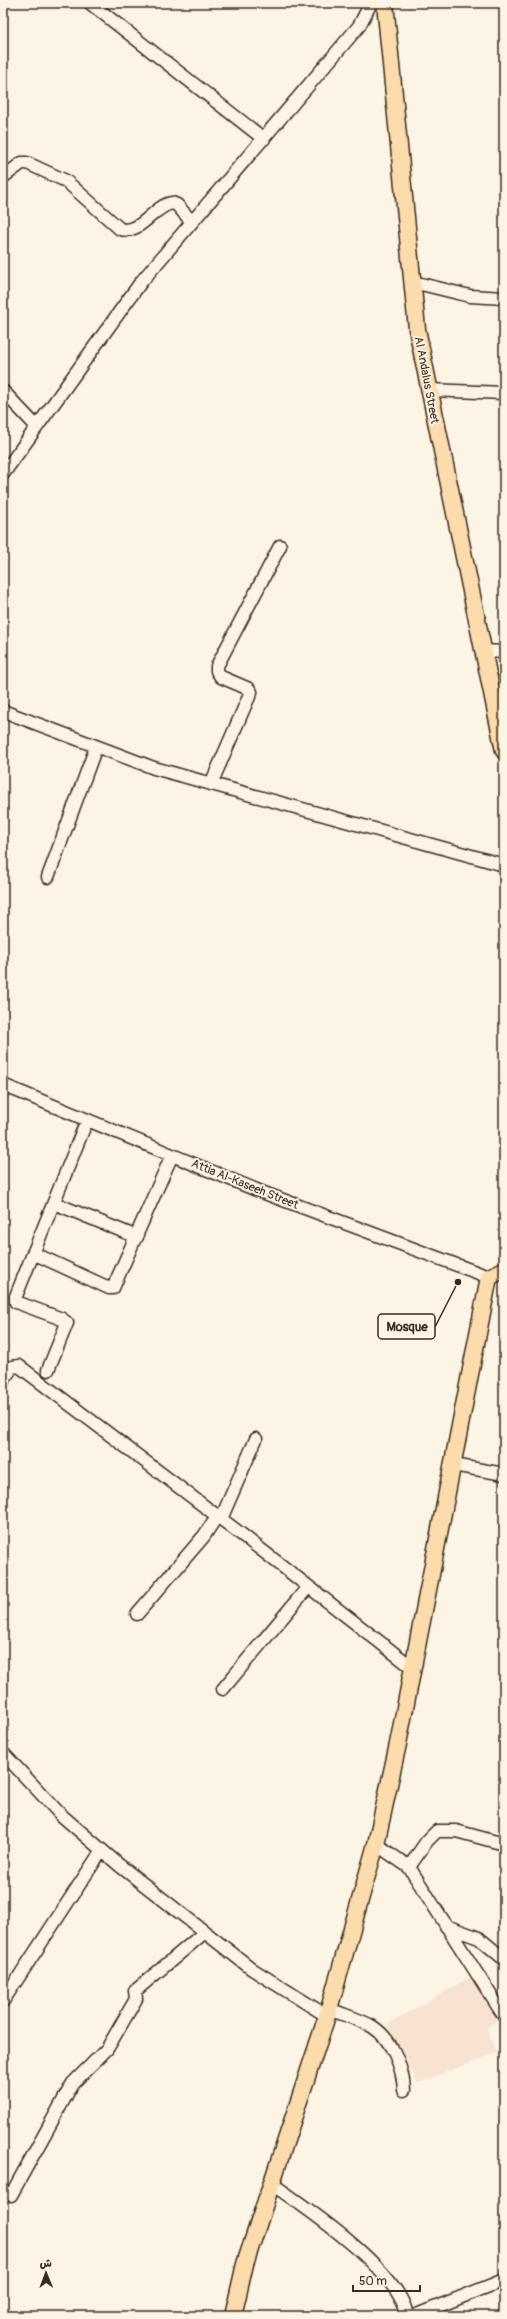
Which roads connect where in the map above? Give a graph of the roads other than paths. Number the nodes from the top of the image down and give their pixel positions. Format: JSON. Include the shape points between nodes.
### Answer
{"nodes":[{"id":1,"x":90,"y":3,"type":"edge"},
{"id":2,"x":371,"y":3,"type":"edge"},
{"id":3,"x":385,"y":3,"type":"edge"},
{"id":4,"x":264,"y":139,"type":"junction"},
{"id":5,"x":3,"y":177,"type":"edge"},
{"id":6,"x":192,"y":222,"type":"junction"},
{"id":7,"x":413,"y":282,"type":"junction"},
{"id":8,"x":504,"y":298,"type":"edge"},
{"id":9,"x":429,"y":390,"type":"junction"},
{"id":10,"x":3,"y":391,"type":"edge"},
{"id":11,"x":504,"y":393,"type":"edge"},
{"id":12,"x":37,"y":427,"type":"junction"},
{"id":13,"x":3,"y":474,"type":"edge"},
{"id":14,"x":280,"y":546,"type":"dead end"},
{"id":15,"x":483,"y":650,"type":"junction"},
{"id":16,"x":504,"y":652,"type":"edge"},
{"id":17,"x":3,"y":711,"type":"edge"},
{"id":18,"x":503,"y":741,"type":"edge"},
{"id":19,"x":96,"y":747,"type":"junction"},
{"id":20,"x":211,"y":784,"type":"junction"},
{"id":21,"x":504,"y":865,"type":"edge"},
{"id":22,"x":48,"y":877,"type":"dead end"},
{"id":23,"x":3,"y":1085,"type":"edge"},
{"id":24,"x":87,"y":1120,"type":"junction"},
{"id":25,"x":172,"y":1155,"type":"junction"},
{"id":26,"x":54,"y":1203,"type":"junction"},
{"id":27,"x":137,"y":1237,"type":"junction"},
{"id":28,"x":33,"y":1253,"type":"junction"},
{"id":29,"x":504,"y":1270,"type":"edge"},
{"id":30,"x":489,"y":1278,"type":"junction"},
{"id":31,"x":48,"y":1370,"type":"dead end"},
{"id":32,"x":3,"y":1380,"type":"edge"},
{"id":33,"x":256,"y":1440,"type":"dead end"},
{"id":34,"x":454,"y":1465,"type":"junction"},
{"id":35,"x":504,"y":1474,"type":"edge"},
{"id":36,"x":219,"y":1518,"type":"junction"},
{"id":37,"x":308,"y":1587,"type":"junction"},
{"id":38,"x":136,"y":1614,"type":"dead end"},
{"id":39,"x":413,"y":1668,"type":"junction"},
{"id":40,"x":223,"y":1689,"type":"dead end"},
{"id":41,"x":3,"y":1753,"type":"edge"},
{"id":42,"x":376,"y":1844,"type":"junction"},
{"id":43,"x":504,"y":1844,"type":"edge"},
{"id":44,"x":102,"y":1850,"type":"junction"},
{"id":45,"x":409,"y":1867,"type":"junction"},
{"id":46,"x":446,"y":1926,"type":"junction"},
{"id":47,"x":205,"y":1932,"type":"junction"},
{"id":48,"x":504,"y":1959,"type":"edge"},
{"id":49,"x":3,"y":2001,"type":"edge"},
{"id":50,"x":328,"y":2013,"type":"junction"},
{"id":51,"x":504,"y":2016,"type":"edge"},
{"id":52,"x":404,"y":2090,"type":"dead end"},
{"id":53,"x":272,"y":2184,"type":"junction"},
{"id":54,"x":12,"y":2195,"type":"dead end"},
{"id":55,"x":504,"y":2280,"type":"edge"},
{"id":56,"x":233,"y":2316,"type":"edge"},
{"id":57,"x":407,"y":2316,"type":"edge"},
{"id":58,"x":414,"y":2316,"type":"edge"}],
"edges":[{"from":1,"to":4,"type":"street"},
{"from":2,"to":4,"type":"street","via":[[359,26]]},
{"from":3,"to":7,"type":"main road","name":"Al Andalus Street"},
{"from":4,"to":6,"type":"street"},
{"from":5,"to":6,"type":"street","via":[[22,163],[27,163],[66,181],[120,229],[126,230],[143,223],[172,202],[177,204]]},
{"from":6,"to":12,"type":"street","via":[[141,282]]},
{"from":7,"to":8,"type":"street","via":[[470,296]]},
{"from":7,"to":9,"type":"main road","name":"Al Andalus Street","via":[[417,329]]},
{"from":9,"to":11,"type":"street"},
{"from":9,"to":15,"type":"main road","name":"Al Andalus Street"},
{"from":10,"to":12,"type":"street"},
{"from":12,"to":13,"type":"street"},
{"from":14,"to":20,"type":"street","via":[[217,666],[216,671],[221,677],[251,692]]},
{"from":15,"to":16,"type":"street"},
{"from":15,"to":18,"type":"main road","name":"Al Andalus Street"},
{"from":17,"to":19,"type":"street"},
{"from":19,"to":20,"type":"street","via":[[154,768]]},
{"from":19,"to":22,"type":"street"},
{"from":20,"to":21,"type":"street"},
{"from":23,"to":24,"type":"street","name":"Attia Al-Kaseeh Street"},
{"from":24,"to":25,"type":"street","name":"Attia Al-Kaseeh Street"},
{"from":24,"to":26,"type":"street"},
{"from":25,"to":27,"type":"street"},
{"from":25,"to":30,"type":"street","name":"Attia Al-Kaseeh Street","via":[[259,1191]]},
{"from":26,"to":27,"type":"street"},
{"from":26,"to":28,"type":"street"},
{"from":27,"to":28,"type":"street","via":[[116,1285],[109,1288]]},
{"from":28,"to":31,"type":"street","via":[[16,1302],[67,1323]]},
{"from":29,"to":30,"type":"main road"},
{"from":30,"to":34,"type":"main road"},
{"from":32,"to":36,"type":"street","via":[[12,1367],[19,1366]]},
{"from":33,"to":36,"type":"street"},
{"from":34,"to":35,"type":"street"},
{"from":34,"to":39,"type":"main road"},
{"from":36,"to":37,"type":"street"},
{"from":36,"to":38,"type":"street"},
{"from":37,"to":39,"type":"street"},
{"from":37,"to":40,"type":"street"},
{"from":39,"to":42,"type":"main road"},
{"from":41,"to":44,"type":"street","via":[[60,1814]]},
{"from":42,"to":45,"type":"street"},
{"from":42,"to":50,"type":"main road"},
{"from":43,"to":45,"type":"street","via":[[456,1831],[437,1831]]},
{"from":44,"to":47,"type":"street"},
{"from":44,"to":49,"type":"street"},
{"from":45,"to":46,"type":"street"},
{"from":46,"to":48,"type":"street","via":[[483,1941]]},
{"from":46,"to":51,"type":"street"},
{"from":47,"to":50,"type":"street","via":[[252,1969]]},
{"from":47,"to":54,"type":"street","via":[[135,1991],[136,1999],[111,2044],[73,2083]]},
{"from":50,"to":52,"type":"street","via":[[372,2026],[382,2034],[404,2076]]},
{"from":50,"to":53,"type":"main road"},
{"from":53,"to":56,"type":"main road","via":[[246,2264]]},
{"from":53,"to":57,"type":"street","via":[[318,2215],[381,2271],[405,2304]]},
{"from":55,"to":58,"type":"street"}]}
